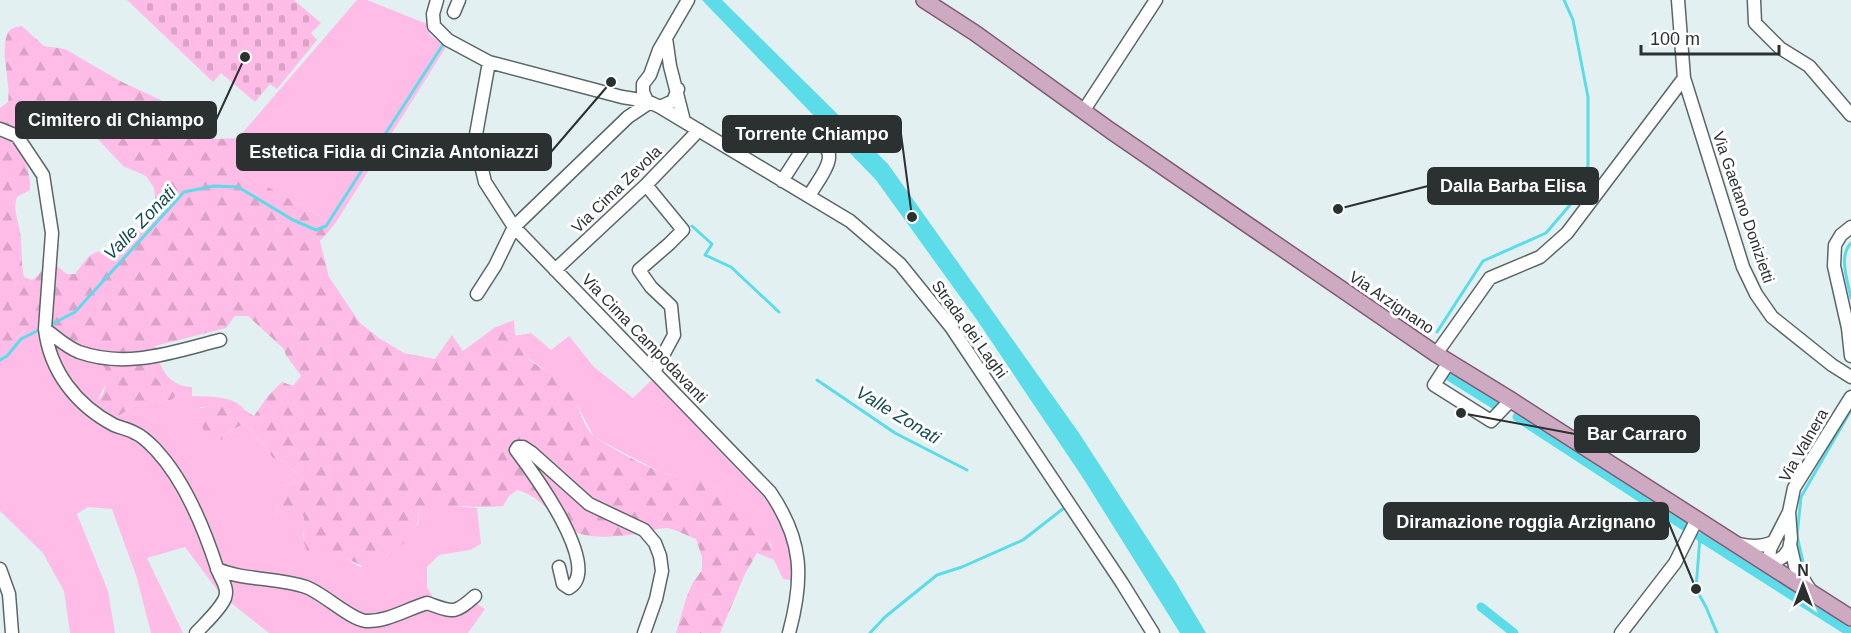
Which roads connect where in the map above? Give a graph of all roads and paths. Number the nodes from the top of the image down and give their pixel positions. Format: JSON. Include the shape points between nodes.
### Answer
{"nodes":[{"id":1,"x":437,"y":0,"type":"edge"},
{"id":2,"x":459,"y":0,"type":"edge"},
{"id":3,"x":688,"y":0,"type":"edge"},
{"id":4,"x":924,"y":0,"type":"edge"},
{"id":5,"x":1156,"y":0,"type":"edge"},
{"id":6,"x":1678,"y":0,"type":"edge"},
{"id":7,"x":1754,"y":0,"type":"edge"},
{"id":8,"x":454,"y":12,"type":"dead end"},
{"id":9,"x":666,"y":38,"type":"junction"},
{"id":10,"x":489,"y":62,"type":"junction"},
{"id":11,"x":650,"y":75,"type":"junction"},
{"id":12,"x":1684,"y":78,"type":"junction"},
{"id":13,"x":677,"y":85,"type":"junction"},
{"id":14,"x":642,"y":87,"type":"junction"},
{"id":15,"x":612,"y":93,"type":"junction"},
{"id":16,"x":629,"y":98,"type":"junction"},
{"id":17,"x":652,"y":104,"type":"junction"},
{"id":18,"x":1084,"y":110,"type":"junction"},
{"id":19,"x":1851,"y":115,"type":"edge"},
{"id":20,"x":628,"y":117,"type":"junction"},
{"id":21,"x":684,"y":121,"type":"junction"},
{"id":22,"x":0,"y":129,"type":"edge"},
{"id":23,"x":699,"y":130,"type":"junction"},
{"id":24,"x":782,"y":181,"type":"junction"},
{"id":25,"x":646,"y":185,"type":"junction"},
{"id":26,"x":809,"y":196,"type":"junction"},
{"id":27,"x":514,"y":227,"type":"junction"},
{"id":28,"x":1851,"y":227,"type":"edge"},
{"id":29,"x":555,"y":270,"type":"junction"},
{"id":30,"x":477,"y":294,"type":"dead end"},
{"id":31,"x":1849,"y":328,"type":"edge"},
{"id":32,"x":45,"y":329,"type":"junction"},
{"id":33,"x":220,"y":340,"type":"dead end"},
{"id":34,"x":1436,"y":354,"type":"junction"},
{"id":35,"x":1851,"y":356,"type":"edge"},
{"id":36,"x":1449,"y":362,"type":"junction"},
{"id":37,"x":654,"y":372,"type":"junction"},
{"id":38,"x":1851,"y":376,"type":"edge"},
{"id":39,"x":1851,"y":397,"type":"edge"},
{"id":40,"x":1511,"y":400,"type":"junction"},
{"id":41,"x":1790,"y":512,"type":"junction"},
{"id":42,"x":1697,"y":519,"type":"junction"},
{"id":43,"x":1732,"y":542,"type":"junction"},
{"id":44,"x":1773,"y":542,"type":"junction"},
{"id":45,"x":1790,"y":544,"type":"junction"},
{"id":46,"x":1769,"y":566,"type":"junction"},
{"id":47,"x":559,"y":567,"type":"dead end"},
{"id":48,"x":0,"y":569,"type":"edge"},
{"id":49,"x":217,"y":569,"type":"junction"},
{"id":50,"x":475,"y":596,"type":"dead end"},
{"id":51,"x":1815,"y":596,"type":"junction"},
{"id":52,"x":1851,"y":618,"type":"edge"},
{"id":53,"x":12,"y":633,"type":"edge"},
{"id":54,"x":196,"y":633,"type":"edge"},
{"id":55,"x":644,"y":633,"type":"edge"},
{"id":56,"x":789,"y":633,"type":"edge"},
{"id":57,"x":1153,"y":633,"type":"edge"},
{"id":58,"x":1621,"y":633,"type":"edge"}],
"edges":[{"from":1,"to":10,"type":"street","via":[[434,26],[448,40]]},
{"from":2,"to":8,"type":"street"},
{"from":3,"to":9,"type":"street"},
{"from":4,"to":18,"type":"main road","name":"Via Arzignano"},
{"from":5,"to":18,"type":"street"},
{"from":6,"to":12,"type":"street","name":"Via Gaetano Donizietti"},
{"from":7,"to":19,"type":"street","via":[[1755,23],[1780,48],[1809,66]]},
{"from":9,"to":11,"type":"street"},
{"from":9,"to":13,"type":"street"},
{"from":10,"to":15,"type":"street"},
{"from":10,"to":27,"type":"street","name":"Via Cima Campodavanti","via":[[475,140],[485,182]]},
{"from":11,"to":13,"type":"street","via":[[664,72]]},
{"from":11,"to":14,"type":"street"},
{"from":12,"to":34,"type":"street","via":[[1567,233],[1539,257],[1490,278]]},
{"from":12,"to":38,"type":"street","name":"Via Gaetano Donizietti","via":[[1743,267],[1756,294],[1772,317]]},
{"from":13,"to":17,"type":"street","via":[[673,101]]},
{"from":13,"to":21,"type":"street"},
{"from":14,"to":15,"type":"street","via":[[630,93]]},
{"from":14,"to":17,"type":"street"},
{"from":15,"to":16,"type":"street"},
{"from":16,"to":17,"type":"street"},
{"from":16,"to":20,"type":"street","via":[[632,105]]},
{"from":17,"to":20,"type":"street"},
{"from":17,"to":21,"type":"street","name":"Strada dei Laghi"},
{"from":18,"to":34,"type":"main road","name":"Via Arzignano"},
{"from":20,"to":27,"type":"street"},
{"from":21,"to":23,"type":"street","name":"Strada dei Laghi"},
{"from":22,"to":32,"type":"street","via":[[17,136],[43,175],[52,233]]},
{"from":23,"to":24,"type":"street","name":"Strada dei Laghi"},
{"from":23,"to":25,"type":"street","name":"Via Cima Zevola"},
{"from":24,"to":26,"type":"street","name":"Strada dei Laghi"},
{"from":24,"to":26,"type":"street","via":[[804,147],[815,142],[824,145],[830,159]]},
{"from":25,"to":29,"type":"street","name":"Via Cima Zevola"},
{"from":25,"to":37,"type":"street","via":[[683,230],[639,270],[671,306],[674,335]]},
{"from":26,"to":57,"type":"street","name":"Strada dei Laghi","via":[[850,221],[892,256],[951,327]]},
{"from":27,"to":29,"type":"street","name":"Via Cima Campodavanti"},
{"from":27,"to":30,"type":"street"},
{"from":28,"to":31,"type":"street","via":[[1835,245],[1834,266]]},
{"from":29,"to":37,"type":"street","name":"Via Cima Campodavanti"},
{"from":31,"to":35,"type":"street"},
{"from":32,"to":33,"type":"street","via":[[78,352],[113,361],[154,357]]},
{"from":32,"to":49,"type":"street","via":[[55,368],[77,397],[114,425],[137,433],[177,478]]},
{"from":34,"to":36,"type":"main road","name":"Via Arzignano"},
{"from":36,"to":40,"type":"main road","name":"Via Arzignano"},
{"from":36,"to":40,"type":"street","via":[[1434,385],[1491,421]]},
{"from":37,"to":56,"type":"street","name":"Via Cima Campodavanti","via":[[770,492],[785,513],[800,565],[797,604]]},
{"from":39,"to":41,"type":"street","name":"Via Valnera","via":[[1794,488]]},
{"from":40,"to":42,"type":"main road","name":"Via Arzignano"},
{"from":41,"to":44,"type":"street","name":"Via Valnera"},
{"from":41,"to":45,"type":"street","name":"Via Valnera"},
{"from":42,"to":43,"type":"main road","name":"Via Arzignano"},
{"from":42,"to":58,"type":"street","via":[[1675,563]]},
{"from":43,"to":44,"type":"street","via":[[1756,546]]},
{"from":43,"to":46,"type":"main road","name":"Via Arzignano"},
{"from":44,"to":46,"type":"street","name":"Via Valnera"},
{"from":45,"to":46,"type":"street","via":[[1784,556]]},
{"from":45,"to":51,"type":"street","name":"Via Valnera","via":[[1795,566]]},
{"from":46,"to":51,"type":"main road","name":"Via Arzignano"},
{"from":47,"to":55,"type":"street","via":[[563,584],[574,586],[577,564],[572,540],[516,450],[518,447],[532,453],[589,504],[644,530],[655,543],[662,571]]},
{"from":48,"to":53,"type":"street","via":[[9,594]]},
{"from":49,"to":50,"type":"street","via":[[308,587],[364,621],[386,618],[427,603],[449,611],[461,609]]},
{"from":49,"to":54,"type":"street","via":[[226,589],[224,599]]},
{"from":51,"to":52,"type":"main road","name":"Via Arzignano"}]}
